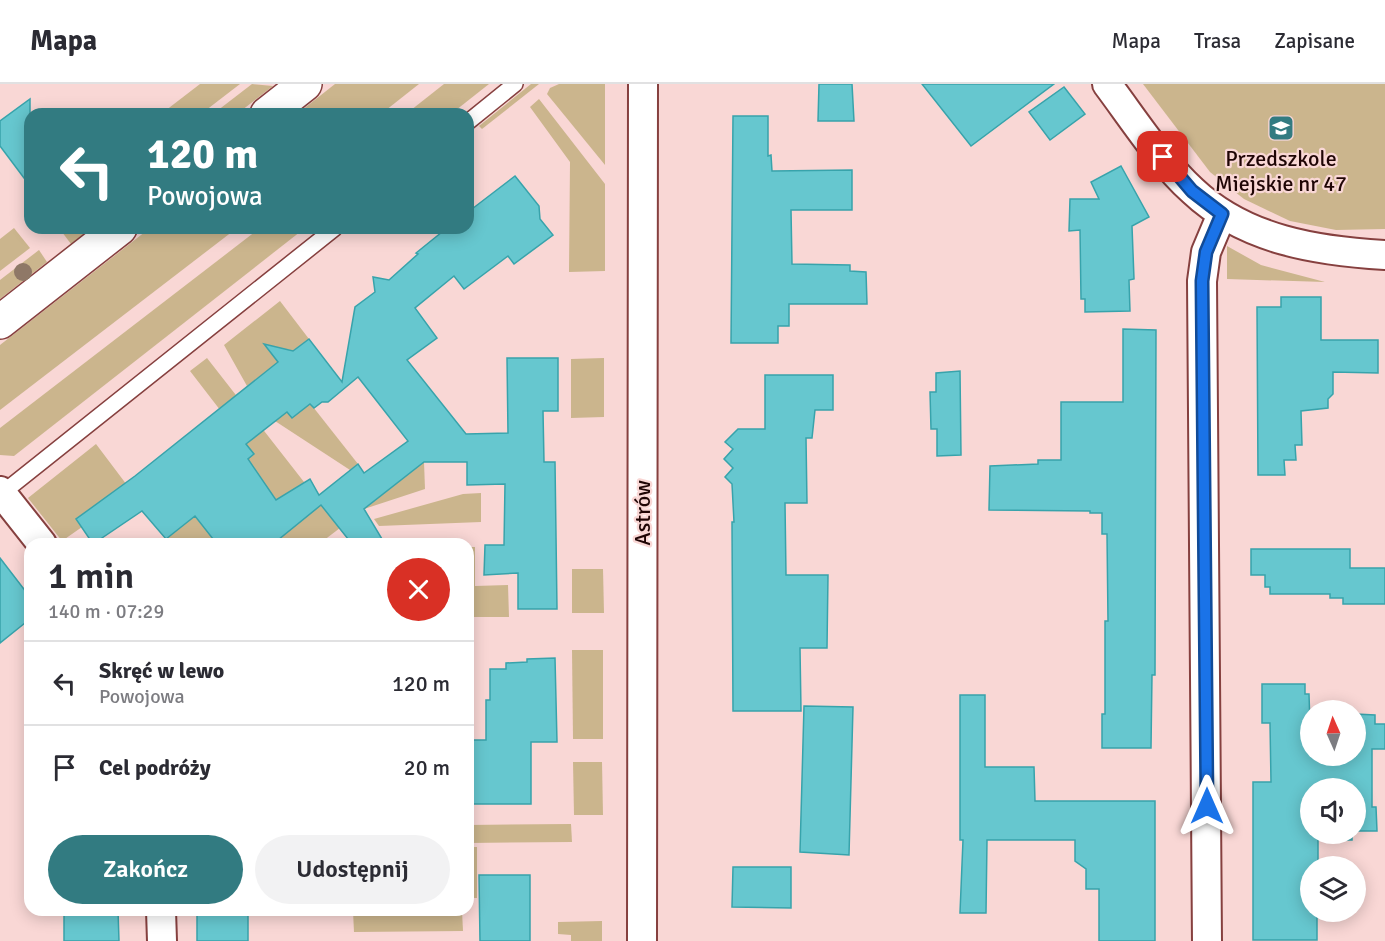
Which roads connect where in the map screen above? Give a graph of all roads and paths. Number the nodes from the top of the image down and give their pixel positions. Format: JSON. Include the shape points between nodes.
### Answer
{"nodes":[{"id":1,"x":305,"y":84,"type":"edge"},
{"id":2,"x":515,"y":84,"type":"edge"},
{"id":3,"x":643,"y":84,"type":"edge"},
{"id":4,"x":1107,"y":84,"type":"edge"},
{"id":5,"x":275,"y":108,"type":"edge"},
{"id":6,"x":474,"y":117,"type":"edge"},
{"id":7,"x":1222,"y":214,"type":"junction"},
{"id":8,"x":112,"y":234,"type":"edge"},
{"id":9,"x":327,"y":234,"type":"edge"},
{"id":10,"x":1385,"y":255,"type":"edge"},
{"id":11,"x":0,"y":322,"type":"edge"},
{"id":12,"x":1,"y":493,"type":"edge"},
{"id":13,"x":37,"y":538,"type":"edge"},
{"id":14,"x":162,"y":916,"type":"edge"},
{"id":15,"x":162,"y":941,"type":"edge"},
{"id":16,"x":642,"y":941,"type":"edge"},
{"id":17,"x":1207,"y":941,"type":"edge"}],
"edges":[{"from":1,"to":5,"type":"street"},
{"from":2,"to":6,"type":"lane"},
{"from":3,"to":16,"type":"street","name":"Astrów"},
{"from":4,"to":7,"type":"street","via":[[1174,172]]},
{"from":7,"to":10,"type":"street","via":[[1269,236],[1300,245]]},
{"from":7,"to":17,"type":"street","via":[[1206,252],[1202,281]]},
{"from":8,"to":11,"type":"street"},
{"from":9,"to":12,"type":"lane"},
{"from":12,"to":13,"type":"street"},
{"from":14,"to":15,"type":"street"}]}
